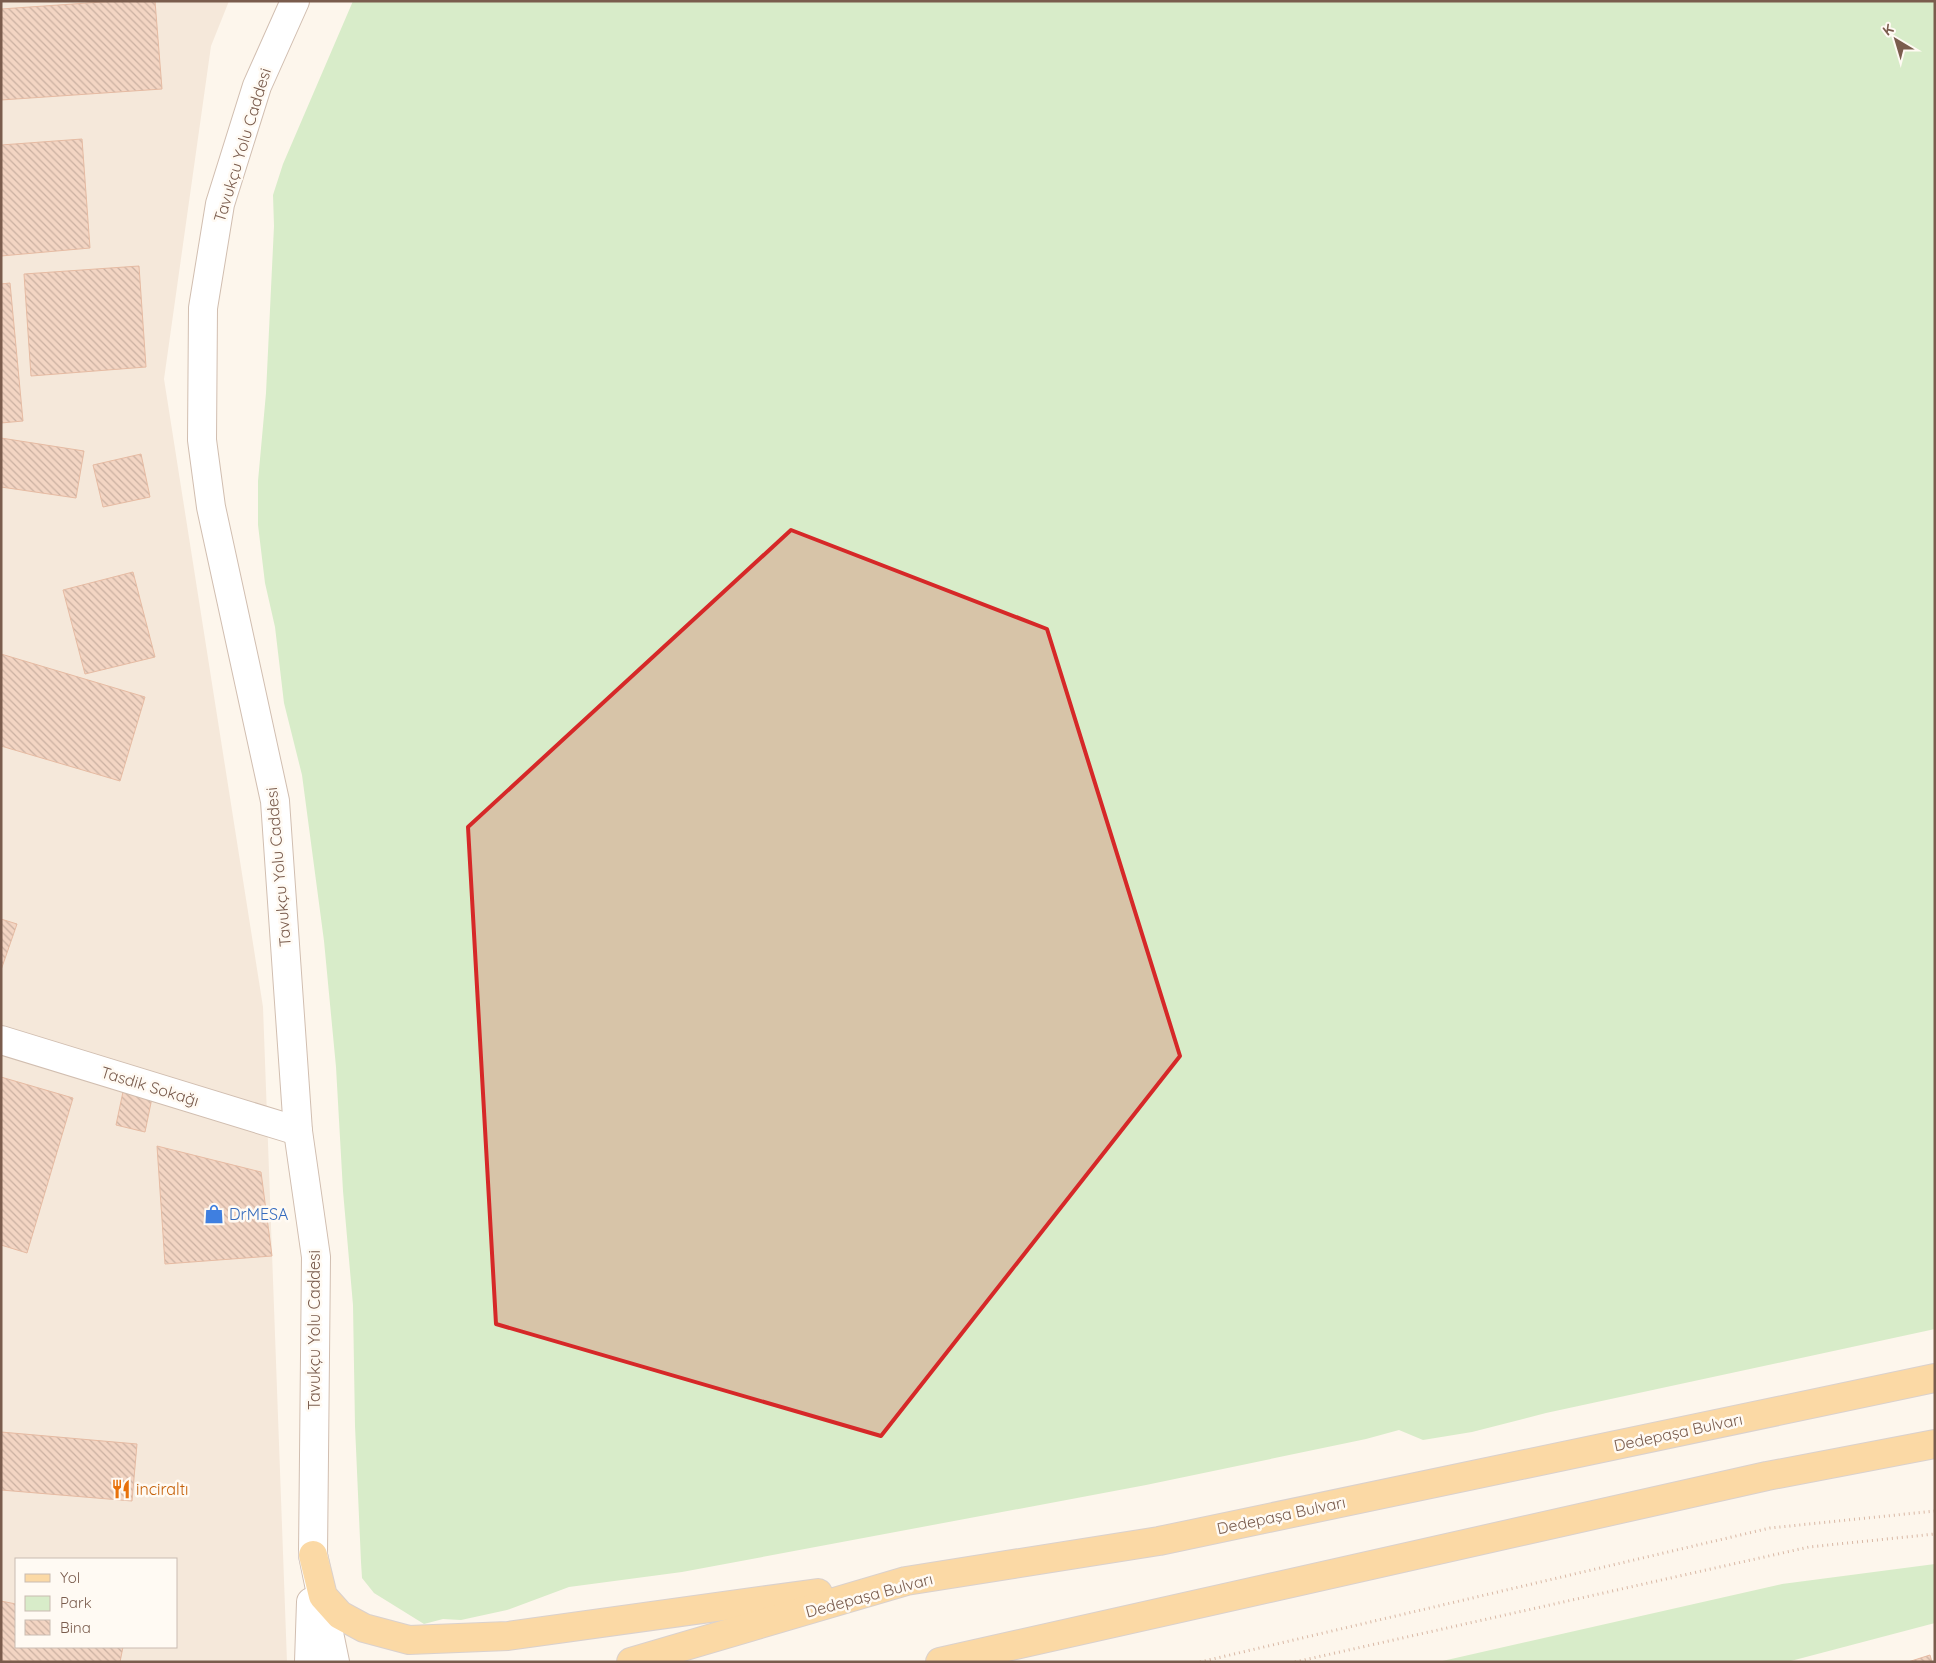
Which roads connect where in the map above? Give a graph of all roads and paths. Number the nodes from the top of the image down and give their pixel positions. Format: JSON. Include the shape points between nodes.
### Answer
{"nodes":[{"id":1,"x":295,"y":1,"type":"edge"},
{"id":2,"x":1,"y":1040,"type":"edge"},
{"id":3,"x":298,"y":1131,"type":"junction"},
{"id":4,"x":1935,"y":1378,"type":"edge"},
{"id":5,"x":1935,"y":1444,"type":"edge"},
{"id":6,"x":1864,"y":1457,"type":"junction"},
{"id":7,"x":1935,"y":1462,"type":"edge"},
{"id":8,"x":1935,"y":1511,"type":"edge"},
{"id":9,"x":1935,"y":1534,"type":"edge"},
{"id":10,"x":313,"y":1555,"type":"junction"},
{"id":11,"x":906,"y":1582,"type":"junction"},
{"id":12,"x":309,"y":1662,"type":"edge"},
{"id":13,"x":335,"y":1662,"type":"edge"},
{"id":14,"x":631,"y":1662,"type":"edge"},
{"id":15,"x":940,"y":1662,"type":"edge"},
{"id":16,"x":1200,"y":1662,"type":"edge"},
{"id":17,"x":1295,"y":1662,"type":"edge"}],
"edges":[{"from":1,"to":3,"type":"street","name":"Tavukçu Yolu Caddesi","via":[[257,86],[220,204],[203,308],[202,440],[211,507],[275,801]]},
{"from":2,"to":3,"type":"street","name":"Tasdik Sokağı"},
{"from":3,"to":10,"type":"street","name":"Tavukçu Yolu Caddesi","via":[[316,1257]]},
{"from":4,"to":11,"type":"main road","name":"Dedepaşa Bulvarı","via":[[1159,1540]]},
{"from":5,"to":6,"type":"main road"},
{"from":6,"to":7,"type":"main road"},
{"from":6,"to":15,"type":"main road"},
{"from":8,"to":16,"type":"path","via":[[1770,1528]]},
{"from":9,"to":17,"type":"path","via":[[1809,1547]]},
{"from":10,"to":11,"type":"main road","via":[[323,1596],[340,1615],[364,1628],[409,1640],[508,1636]]},
{"from":10,"to":12,"type":"street"},
{"from":10,"to":13,"type":"street","name":"Tavukçu Yolu Caddesi"},
{"from":11,"to":14,"type":"main road","name":"Dedepaşa Bulvarı"}]}
